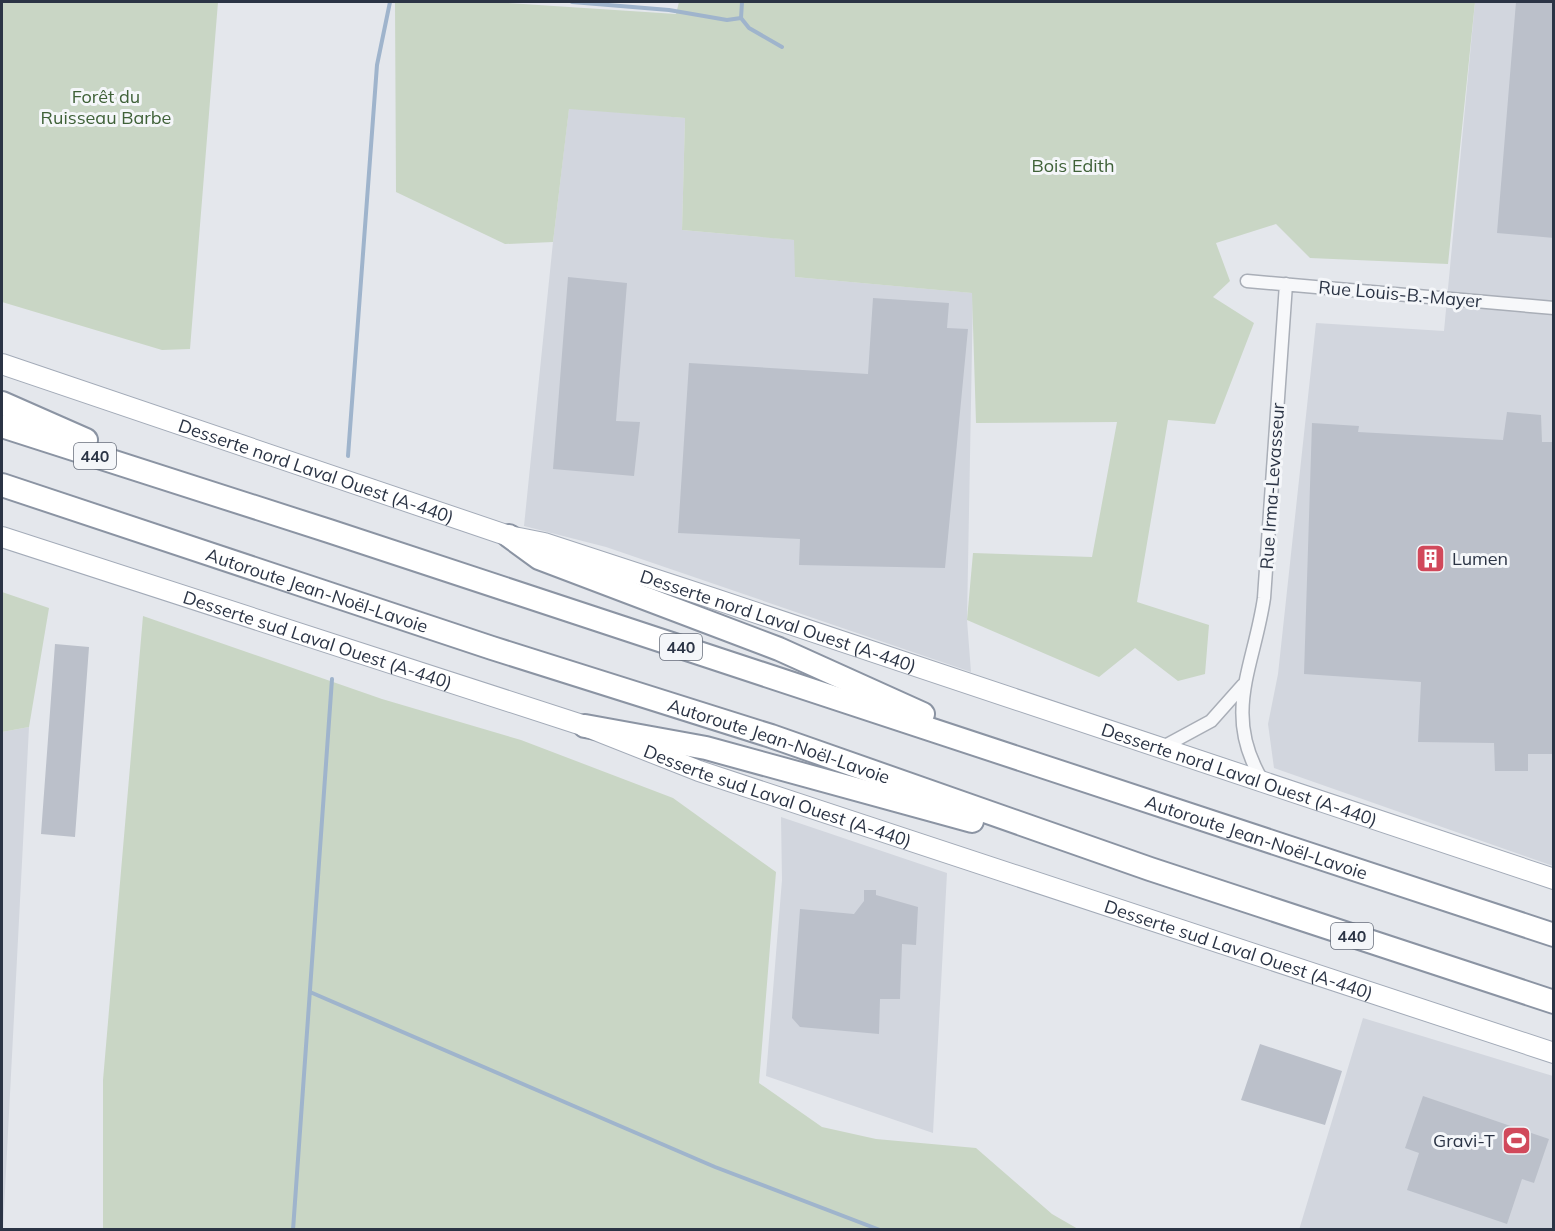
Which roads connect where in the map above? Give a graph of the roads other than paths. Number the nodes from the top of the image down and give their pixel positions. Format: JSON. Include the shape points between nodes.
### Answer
{"nodes":[{"id":1,"x":1247,"y":281,"type":"dead end"},
{"id":2,"x":1286,"y":284,"type":"junction"},
{"id":3,"x":1554,"y":308,"type":"edge"},
{"id":4,"x":2,"y":364,"type":"edge"},
{"id":5,"x":2,"y":403,"type":"edge"},
{"id":6,"x":2,"y":426,"type":"edge"},
{"id":7,"x":2,"y":485,"type":"edge"},
{"id":8,"x":189,"y":486,"type":"junction"},
{"id":9,"x":2,"y":498,"type":"edge"},
{"id":10,"x":121,"y":527,"type":"junction"},
{"id":11,"x":509,"y":536,"type":"junction"},
{"id":12,"x":2,"y":537,"type":"edge"},
{"id":13,"x":1243,"y":685,"type":"junction"},
{"id":14,"x":585,"y":726,"type":"junction"},
{"id":15,"x":1163,"y":747,"type":"junction"},
{"id":16,"x":1033,"y":764,"type":"junction"},
{"id":17,"x":1262,"y":780,"type":"junction"},
{"id":18,"x":1150,"y":869,"type":"junction"},
{"id":19,"x":1554,"y":879,"type":"edge"},
{"id":20,"x":1554,"y":935,"type":"edge"},
{"id":21,"x":1554,"y":1002,"type":"edge"},
{"id":22,"x":1554,"y":1053,"type":"edge"}],
"edges":[{"from":1,"to":2,"type":"street","name":"Rue Louis-B.-Mayer"},
{"from":2,"to":3,"type":"street","name":"Rue Louis-B.-Mayer"},
{"from":2,"to":13,"type":"street","name":"Rue Irma-Levasseur","via":[[1264,598]]},
{"from":4,"to":11,"type":"main road","name":"Desserte nord Laval Ouest (A-440)"},
{"from":5,"to":8,"type":"highway"},
{"from":6,"to":8,"type":"highway","name":"Autoroute Jean-Noël-Lavoie","number":"440"},
{"from":7,"to":10,"type":"highway","name":"Autoroute Jean-Noël-Lavoie","number":"440"},
{"from":8,"to":16,"type":"highway","name":"Autoroute Jean-Noël-Lavoie","number":"440"},
{"from":9,"to":10,"type":"highway"},
{"from":10,"to":18,"type":"highway","name":"Autoroute Jean-Noël-Lavoie","number":"440","via":[[771,736]]},
{"from":11,"to":15,"type":"main road","name":"Desserte nord Laval Ouest (A-440)","via":[[582,555]]},
{"from":11,"to":16,"type":"highway","via":[[539,558],[779,649]]},
{"from":12,"to":14,"type":"main road","name":"Desserte sud Laval Ouest (A-440)"},
{"from":13,"to":15,"type":"street","name":"Rue Irma-Levasseur","via":[[1211,720]]},
{"from":13,"to":17,"type":"street","name":"Rue Irma-Levasseur","via":[[1243,736],[1248,756]]},
{"from":14,"to":18,"type":"highway","via":[[706,748]]},
{"from":14,"to":22,"type":"main road","name":"Desserte sud Laval Ouest (A-440)","via":[[699,771]]},
{"from":15,"to":17,"type":"main road","name":"Desserte nord Laval Ouest (A-440)"},
{"from":16,"to":20,"type":"highway","name":"Autoroute Jean-Noël-Lavoie","number":"440"},
{"from":17,"to":19,"type":"main road","name":"Desserte nord Laval Ouest (A-440)"},
{"from":18,"to":21,"type":"highway","name":"Autoroute Jean-Noël-Lavoie","number":"440"}]}
